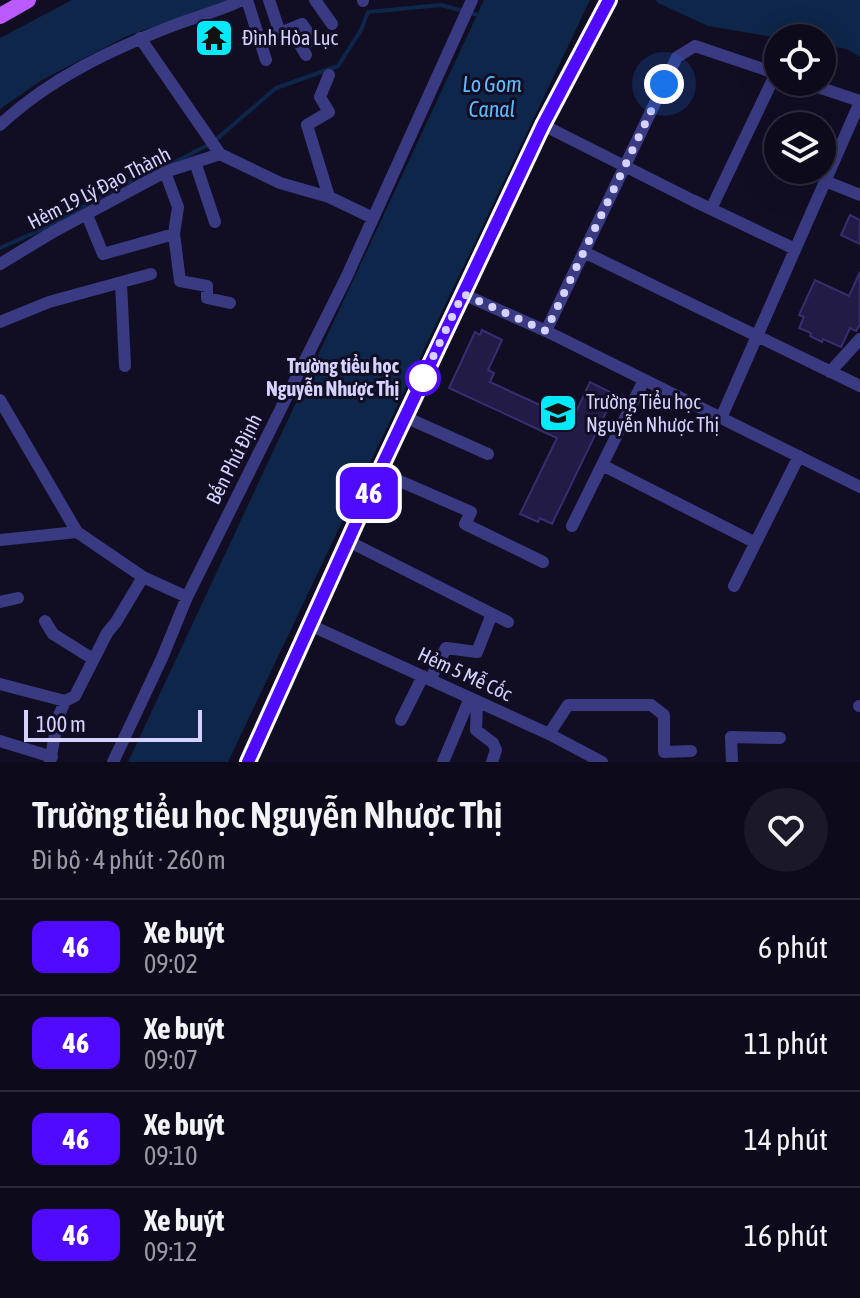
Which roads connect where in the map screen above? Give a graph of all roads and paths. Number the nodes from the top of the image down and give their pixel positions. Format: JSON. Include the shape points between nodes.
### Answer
{"nodes":[{"id":1,"x":28,"y":0,"type":"edge"},
{"id":2,"x":245,"y":0,"type":"edge"},
{"id":3,"x":269,"y":0,"type":"edge"},
{"id":4,"x":315,"y":0,"type":"edge"},
{"id":5,"x":472,"y":0,"type":"edge"},
{"id":6,"x":608,"y":1,"type":"edge"},
{"id":7,"x":0,"y":16,"type":"edge"},
{"id":8,"x":332,"y":24,"type":"dead end"},
{"id":9,"x":291,"y":29,"type":"junction"},
{"id":10,"x":140,"y":38,"type":"junction"},
{"id":11,"x":314,"y":41,"type":"dead end"},
{"id":12,"x":306,"y":55,"type":"dead end"},
{"id":13,"x":266,"y":60,"type":"dead end"},
{"id":14,"x":764,"y":69,"type":"edge"},
{"id":15,"x":329,"y":75,"type":"dead end"},
{"id":16,"x":836,"y":94,"type":"edge"},
{"id":17,"x":766,"y":96,"type":"edge"},
{"id":18,"x":860,"y":102,"type":"edge"},
{"id":19,"x":0,"y":125,"type":"edge"},
{"id":20,"x":543,"y":125,"type":"junction"},
{"id":21,"x":220,"y":154,"type":"junction"},
{"id":22,"x":836,"y":156,"type":"edge"},
{"id":23,"x":195,"y":162,"type":"junction"},
{"id":24,"x":625,"y":166,"type":"junction"},
{"id":25,"x":165,"y":172,"type":"junction"},
{"id":26,"x":824,"y":184,"type":"edge"},
{"id":27,"x":832,"y":184,"type":"edge"},
{"id":28,"x":860,"y":195,"type":"edge"},
{"id":29,"x":329,"y":197,"type":"junction"},
{"id":30,"x":711,"y":209,"type":"junction"},
{"id":31,"x":87,"y":215,"type":"junction"},
{"id":32,"x":373,"y":218,"type":"junction"},
{"id":33,"x":215,"y":222,"type":"dead end"},
{"id":34,"x":174,"y":234,"type":"junction"},
{"id":35,"x":795,"y":249,"type":"junction"},
{"id":36,"x":584,"y":252,"type":"junction"},
{"id":37,"x":0,"y":264,"type":"edge"},
{"id":38,"x":151,"y":274,"type":"dead end"},
{"id":39,"x":121,"y":283,"type":"junction"},
{"id":40,"x":463,"y":294,"type":"junction"},
{"id":41,"x":230,"y":303,"type":"dead end"},
{"id":42,"x":0,"y":322,"type":"edge"},
{"id":43,"x":546,"y":331,"type":"junction"},
{"id":44,"x":757,"y":336,"type":"junction"},
{"id":45,"x":860,"y":339,"type":"edge"},
{"id":46,"x":125,"y":366,"type":"dead end"},
{"id":47,"x":830,"y":372,"type":"junction"},
{"id":48,"x":644,"y":380,"type":"junction"},
{"id":49,"x":860,"y":386,"type":"edge"},
{"id":50,"x":2,"y":403,"type":"edge"},
{"id":51,"x":405,"y":417,"type":"junction"},
{"id":52,"x":721,"y":418,"type":"junction"},
{"id":53,"x":488,"y":454,"type":"dead end"},
{"id":54,"x":799,"y":456,"type":"junction"},
{"id":55,"x":602,"y":465,"type":"junction"},
{"id":56,"x":379,"y":472,"type":"junction"},
{"id":57,"x":859,"y":483,"type":"edge"},
{"id":58,"x":572,"y":526,"type":"dead end"},
{"id":59,"x":77,"y":532,"type":"junction"},
{"id":60,"x":0,"y":540,"type":"edge"},
{"id":61,"x":348,"y":541,"type":"junction"},
{"id":62,"x":754,"y":542,"type":"junction"},
{"id":63,"x":543,"y":562,"type":"dead end"},
{"id":64,"x":143,"y":577,"type":"junction"},
{"id":65,"x":734,"y":586,"type":"dead end"},
{"id":66,"x":187,"y":597,"type":"junction"},
{"id":67,"x":18,"y":598,"type":"dead end"},
{"id":68,"x":0,"y":602,"type":"edge"},
{"id":69,"x":492,"y":614,"type":"junction"},
{"id":70,"x":45,"y":621,"type":"dead end"},
{"id":71,"x":508,"y":622,"type":"dead end"},
{"id":72,"x":310,"y":625,"type":"junction"},
{"id":73,"x":93,"y":659,"type":"junction"},
{"id":74,"x":426,"y":678,"type":"junction"},
{"id":75,"x":0,"y":684,"type":"edge"},
{"id":76,"x":474,"y":700,"type":"junction"},
{"id":77,"x":65,"y":701,"type":"junction"},
{"id":78,"x":401,"y":720,"type":"dead end"},
{"id":79,"x":549,"y":734,"type":"junction"},
{"id":80,"x":780,"y":738,"type":"dead end"},
{"id":81,"x":0,"y":741,"type":"edge"},
{"id":82,"x":691,"y":751,"type":"dead end"},
{"id":83,"x":51,"y":760,"type":"edge"},
{"id":84,"x":113,"y":762,"type":"edge"},
{"id":85,"x":248,"y":762,"type":"edge"},
{"id":86,"x":443,"y":762,"type":"edge"},
{"id":87,"x":492,"y":762,"type":"edge"},
{"id":88,"x":602,"y":762,"type":"edge"},
{"id":89,"x":732,"y":762,"type":"edge"}],
"edges":[{"from":1,"to":7,"type":"main road"},
{"from":2,"to":10,"type":"street"},
{"from":2,"to":13,"type":"street"},
{"from":3,"to":9,"type":"street","via":[[280,33]]},
{"from":4,"to":8,"type":"street"},
{"from":5,"to":32,"type":"street","name":"Bến Phú Định"},
{"from":6,"to":20,"type":"street"},
{"from":9,"to":11,"type":"street","via":[[302,24]]},
{"from":9,"to":12,"type":"street"},
{"from":10,"to":19,"type":"street","via":[[80,67]]},
{"from":10,"to":21,"type":"street"},
{"from":14,"to":24,"type":"street","via":[[695,46],[677,57]]},
{"from":15,"to":29,"type":"street","via":[[320,97],[329,112],[307,125]]},
{"from":16,"to":18,"type":"street"},
{"from":17,"to":30,"type":"street"},
{"from":18,"to":22,"type":"street"},
{"from":20,"to":24,"type":"street"},
{"from":20,"to":40,"type":"street"},
{"from":21,"to":23,"type":"street","name":"Hẻm 19 Lý Đạo Thành"},
{"from":21,"to":29,"type":"street","via":[[280,183]]},
{"from":23,"to":25,"type":"street","name":"Hẻm 19 Lý Đạo Thành"},
{"from":23,"to":33,"type":"street"},
{"from":24,"to":30,"type":"street"},
{"from":24,"to":36,"type":"street"},
{"from":25,"to":31,"type":"street","name":"Hẻm 19 Lý Đạo Thành"},
{"from":25,"to":34,"type":"street","via":[[178,207]]},
{"from":26,"to":35,"type":"street"},
{"from":27,"to":28,"type":"street"},
{"from":29,"to":32,"type":"street"},
{"from":30,"to":35,"type":"street"},
{"from":31,"to":34,"type":"street","via":[[103,254]]},
{"from":31,"to":37,"type":"street","name":"Hẻm 19 Lý Đạo Thành"},
{"from":32,"to":66,"type":"street","name":"Bến Phú Định"},
{"from":34,"to":41,"type":"street","via":[[180,281],[207,286],[207,298]]},
{"from":35,"to":44,"type":"street"},
{"from":36,"to":43,"type":"street"},
{"from":36,"to":44,"type":"street"},
{"from":38,"to":39,"type":"street"},
{"from":39,"to":42,"type":"street","via":[[49,302]]},
{"from":39,"to":46,"type":"street"},
{"from":40,"to":43,"type":"street"},
{"from":40,"to":51,"type":"street"},
{"from":43,"to":48,"type":"street"},
{"from":44,"to":47,"type":"street"},
{"from":44,"to":52,"type":"street"},
{"from":45,"to":47,"type":"street"},
{"from":47,"to":49,"type":"street"},
{"from":48,"to":52,"type":"street"},
{"from":48,"to":55,"type":"street"},
{"from":50,"to":59,"type":"street"},
{"from":51,"to":53,"type":"street"},
{"from":51,"to":56,"type":"street"},
{"from":52,"to":54,"type":"street"},
{"from":54,"to":57,"type":"street"},
{"from":54,"to":62,"type":"street"},
{"from":55,"to":58,"type":"street"},
{"from":55,"to":62,"type":"street"},
{"from":56,"to":61,"type":"street"},
{"from":56,"to":63,"type":"street","via":[[471,512],[465,524]]},
{"from":59,"to":60,"type":"street"},
{"from":59,"to":64,"type":"street"},
{"from":61,"to":69,"type":"street"},
{"from":61,"to":72,"type":"street"},
{"from":62,"to":65,"type":"street"},
{"from":64,"to":66,"type":"street"},
{"from":64,"to":73,"type":"street"},
{"from":66,"to":84,"type":"street","name":"Bến Phú Định"},
{"from":67,"to":68,"type":"street"},
{"from":69,"to":71,"type":"street"},
{"from":69,"to":74,"type":"street","via":[[477,652],[446,648]]},
{"from":70,"to":73,"type":"street","via":[[53,634]]},
{"from":72,"to":74,"type":"street","name":"Hẻm 5 Mễ Cốc"},
{"from":72,"to":85,"type":"street"},
{"from":73,"to":77,"type":"street","via":[[75,696]]},
{"from":74,"to":76,"type":"street","name":"Hẻm 5 Mễ Cốc"},
{"from":74,"to":78,"type":"street"},
{"from":75,"to":77,"type":"street"},
{"from":76,"to":79,"type":"street","name":"Hẻm 5 Mễ Cốc"},
{"from":76,"to":86,"type":"street"},
{"from":76,"to":87,"type":"street","via":[[476,730],[496,750]]},
{"from":77,"to":83,"type":"street"},
{"from":79,"to":82,"type":"street","via":[[568,705],[651,705],[664,715],[664,752]]},
{"from":79,"to":88,"type":"street","name":"Hẻm 5 Mễ Cốc"},
{"from":80,"to":89,"type":"street","via":[[731,737]]},
{"from":81,"to":83,"type":"street"}]}
